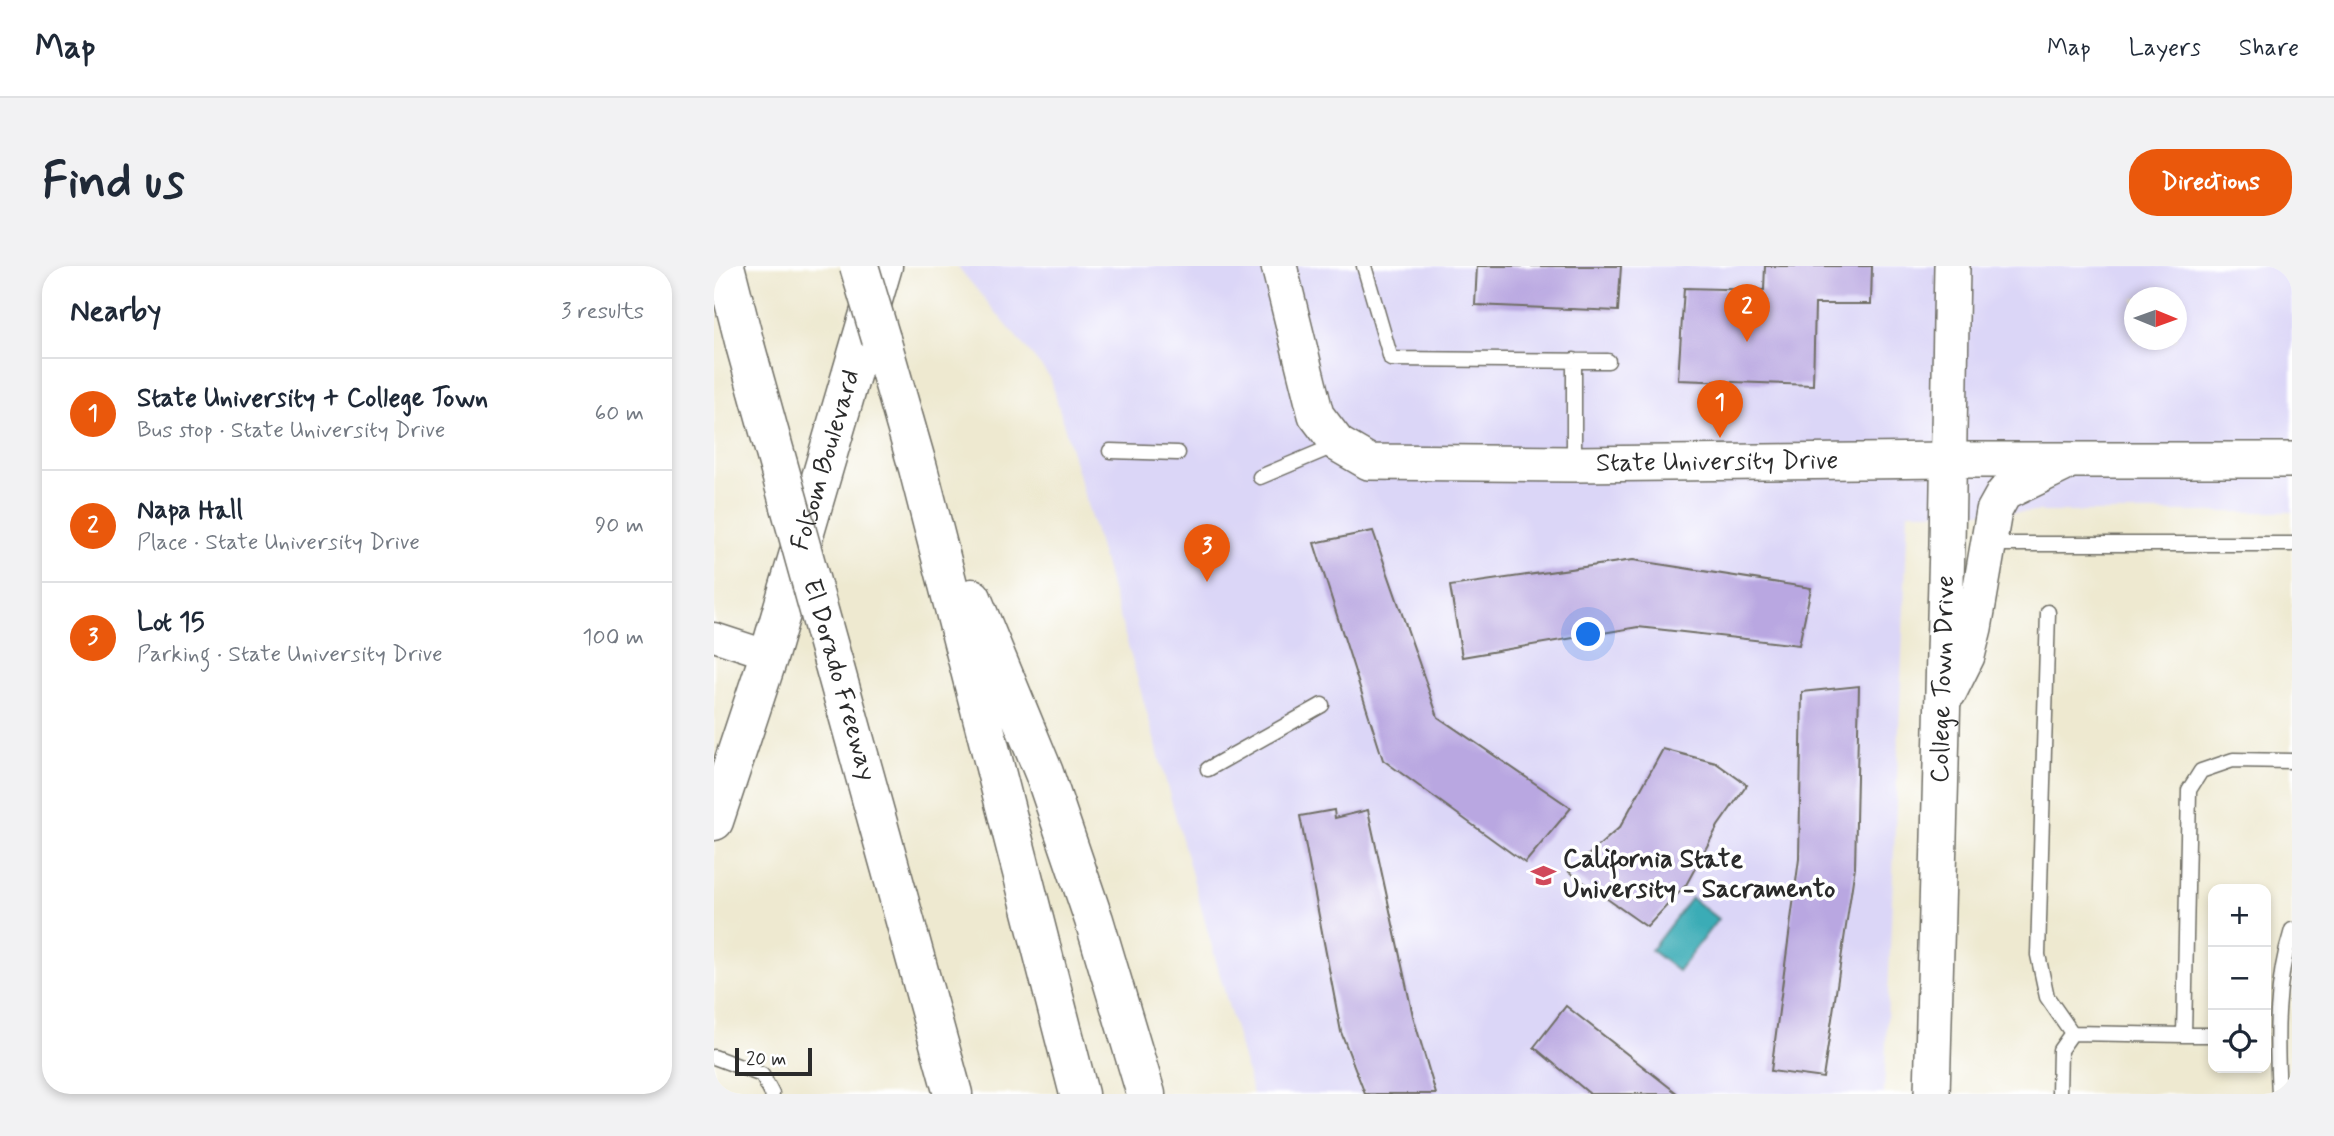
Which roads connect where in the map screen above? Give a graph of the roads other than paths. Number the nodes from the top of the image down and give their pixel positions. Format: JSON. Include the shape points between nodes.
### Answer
{"nodes":[{"id":1,"x":725,"y":266,"type":"edge"},
{"id":2,"x":859,"y":266,"type":"edge"},
{"id":3,"x":883,"y":266,"type":"edge"},
{"id":4,"x":1279,"y":266,"type":"edge"},
{"id":5,"x":1364,"y":266,"type":"edge"},
{"id":6,"x":1952,"y":266,"type":"edge"},
{"id":7,"x":1574,"y":360,"type":"junction"},
{"id":8,"x":1608,"y":361,"type":"dead end"},
{"id":9,"x":1338,"y":444,"type":"junction"},
{"id":10,"x":1110,"y":451,"type":"dead end"},
{"id":11,"x":1178,"y":453,"type":"dead end"},
{"id":12,"x":1948,"y":460,"type":"junction"},
{"id":13,"x":2076,"y":460,"type":"junction"},
{"id":14,"x":2292,"y":460,"type":"edge"},
{"id":15,"x":1574,"y":464,"type":"junction"},
{"id":16,"x":918,"y":468,"type":"junction"},
{"id":17,"x":1260,"y":477,"type":"dead end"},
{"id":18,"x":1987,"y":544,"type":"junction"},
{"id":19,"x":2292,"y":544,"type":"edge"},
{"id":20,"x":2048,"y":612,"type":"dead end"},
{"id":21,"x":714,"y":637,"type":"edge"},
{"id":22,"x":769,"y":655,"type":"junction"},
{"id":23,"x":1322,"y":705,"type":"dead end"},
{"id":24,"x":1942,"y":705,"type":"junction"},
{"id":25,"x":2292,"y":761,"type":"edge"},
{"id":26,"x":1208,"y":769,"type":"dead end"},
{"id":27,"x":714,"y":821,"type":"edge"},
{"id":28,"x":2292,"y":930,"type":"edge"},
{"id":29,"x":2072,"y":1033,"type":"junction"},
{"id":30,"x":2184,"y":1035,"type":"junction"},
{"id":31,"x":2208,"y":1035,"type":"edge"},
{"id":32,"x":2271,"y":1035,"type":"edge"},
{"id":33,"x":714,"y":1056,"type":"edge"},
{"id":34,"x":772,"y":1094,"type":"edge"},
{"id":35,"x":953,"y":1094,"type":"edge"},
{"id":36,"x":1079,"y":1094,"type":"edge"},
{"id":37,"x":1146,"y":1094,"type":"edge"},
{"id":38,"x":1932,"y":1094,"type":"edge"},
{"id":39,"x":2059,"y":1094,"type":"edge"},
{"id":40,"x":2278,"y":1094,"type":"edge"}],
"edges":[{"from":1,"to":35,"type":"main road","name":"El Dorado Freeway","bridge":true},
{"from":2,"to":16,"type":"main road","bridge":true},
{"from":3,"to":22,"type":"main road","name":"Folsom Boulevard"},
{"from":4,"to":9,"type":"street","name":"State University Drive","via":[[1316,415]]},
{"from":5,"to":7,"type":"lane","via":[[1391,359]]},
{"from":6,"to":12,"type":"street","name":"College Town Drive"},
{"from":7,"to":8,"type":"lane"},
{"from":7,"to":15,"type":"lane"},
{"from":9,"to":15,"type":"street","name":"State University Drive","via":[[1369,462]]},
{"from":9,"to":17,"type":"lane"},
{"from":10,"to":11,"type":"lane"},
{"from":12,"to":13,"type":"street","name":"State University Drive"},
{"from":12,"to":15,"type":"street","name":"State University Drive"},
{"from":12,"to":24,"type":"street","name":"College Town Drive"},
{"from":13,"to":14,"type":"street","name":"State University Drive"},
{"from":13,"to":18,"type":"street","via":[[2004,493],[1994,511]]},
{"from":16,"to":36,"type":"main road"},
{"from":16,"to":37,"type":"main road","via":[[1044,773]]},
{"from":18,"to":19,"type":"lane"},
{"from":18,"to":24,"type":"street","via":[[1967,656]]},
{"from":20,"to":29,"type":"lane","via":[[2038,955],[2048,997]]},
{"from":21,"to":22,"type":"street"},
{"from":22,"to":27,"type":"main road","name":"Folsom Boulevard","via":[[729,760]]},
{"from":23,"to":26,"type":"lane"},
{"from":24,"to":38,"type":"street","name":"College Town Drive"},
{"from":25,"to":30,"type":"lane","via":[[2233,760],[2201,771],[2189,790]]},
{"from":28,"to":32,"type":"lane"},
{"from":29,"to":30,"type":"lane"},
{"from":29,"to":39,"type":"lane","via":[[2060,1051]]},
{"from":30,"to":31,"type":"lane"},
{"from":32,"to":40,"type":"lane"},
{"from":33,"to":34,"type":"lane","via":[[762,1075]]}]}
